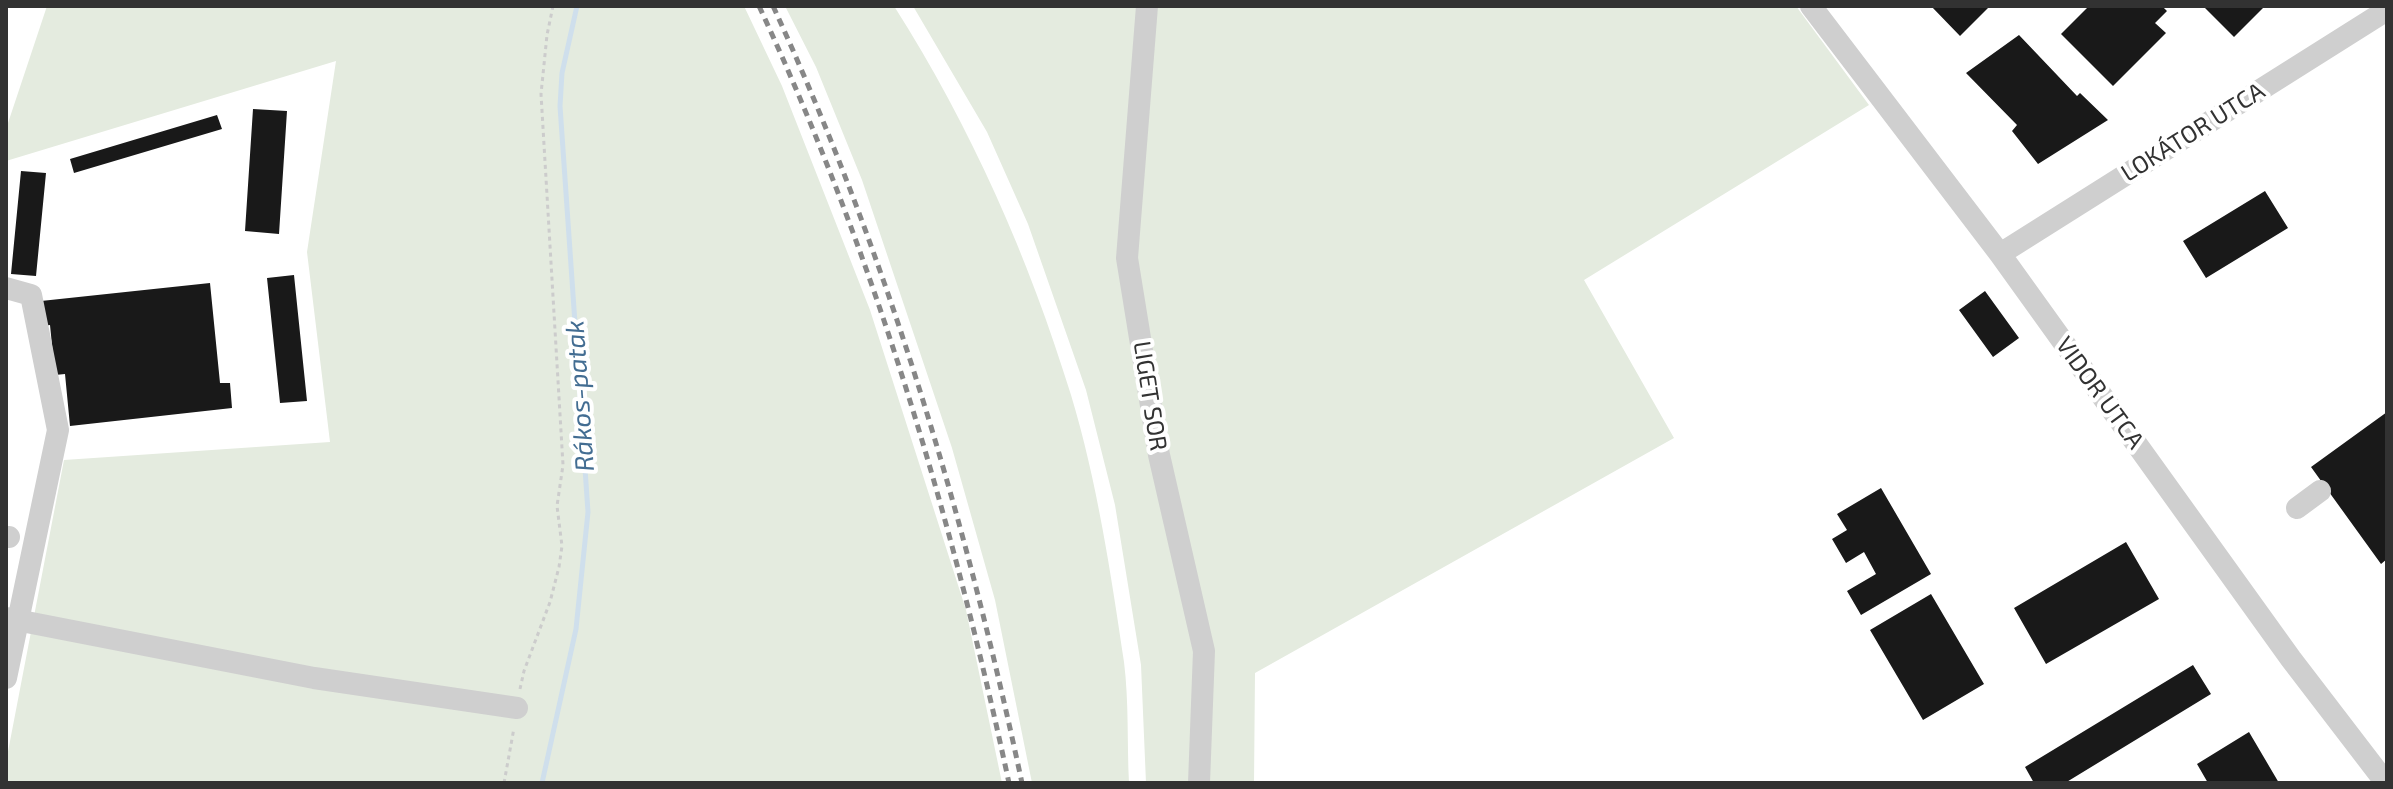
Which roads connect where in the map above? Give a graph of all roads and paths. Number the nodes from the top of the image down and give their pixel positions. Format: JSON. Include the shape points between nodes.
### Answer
{"nodes":[{"id":1,"x":553,"y":6,"type":"edge"},
{"id":2,"x":1147,"y":6,"type":"edge"},
{"id":3,"x":1811,"y":6,"type":"edge"},
{"id":4,"x":2387,"y":10,"type":"edge"},
{"id":5,"x":2000,"y":254,"type":"junction"},
{"id":6,"x":6,"y":288,"type":"edge"},
{"id":7,"x":2320,"y":491,"type":"dead end"},
{"id":8,"x":2297,"y":508,"type":"dead end"},
{"id":9,"x":12,"y":620,"type":"edge"},
{"id":10,"x":6,"y":678,"type":"edge"},
{"id":11,"x":517,"y":708,"type":"junction"},
{"id":12,"x":504,"y":783,"type":"edge"},
{"id":13,"x":1199,"y":783,"type":"edge"},
{"id":14,"x":2386,"y":783,"type":"edge"}],
"edges":[{"from":1,"to":11,"type":"path","via":[[541,94],[563,465],[557,506],[562,546]]},
{"from":2,"to":13,"type":"street","name":"LIGET SOR","via":[[1127,258],[1159,455],[1204,651]]},
{"from":3,"to":5,"type":"street","name":"VIDOR UTCA"},
{"from":4,"to":5,"type":"street","name":"LOKÁTOR UTCA"},
{"from":5,"to":14,"type":"street","name":"VIDOR UTCA"},
{"from":6,"to":9,"type":"street","via":[[31,295],[58,430]]},
{"from":7,"to":8,"type":"street"},
{"from":9,"to":10,"type":"street"},
{"from":9,"to":11,"type":"street","via":[[314,678]]},
{"from":11,"to":12,"type":"path"}]}
